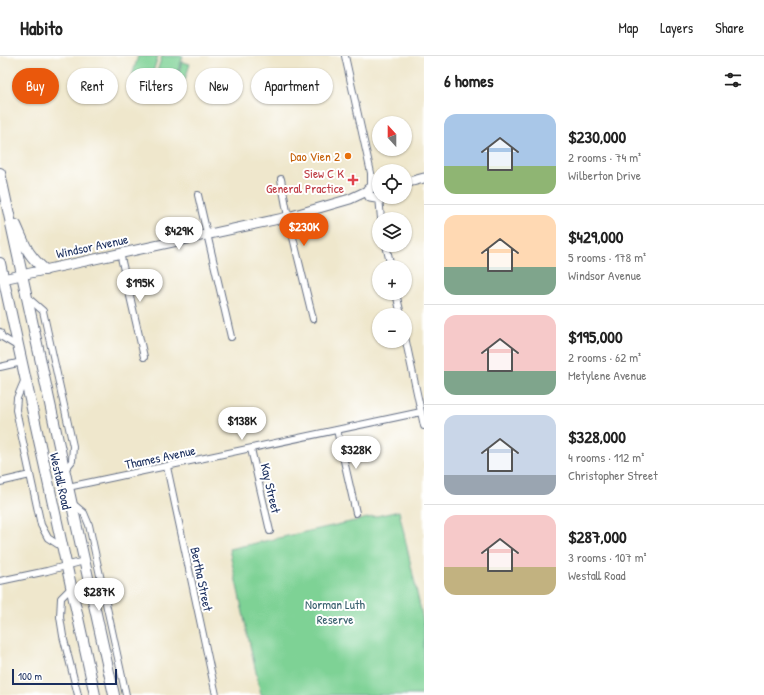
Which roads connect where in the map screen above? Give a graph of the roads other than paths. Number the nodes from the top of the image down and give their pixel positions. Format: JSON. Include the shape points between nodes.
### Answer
{"nodes":[{"id":1,"x":345,"y":56,"type":"edge"},
{"id":2,"x":0,"y":173,"type":"edge"},
{"id":3,"x":281,"y":178,"type":"dead end"},
{"id":4,"x":372,"y":178,"type":"edge"},
{"id":5,"x":424,"y":178,"type":"edge"},
{"id":6,"x":412,"y":181,"type":"edge"},
{"id":7,"x":372,"y":192,"type":"edge"},
{"id":8,"x":198,"y":195,"type":"dead end"},
{"id":9,"x":8,"y":209,"type":"junction"},
{"id":10,"x":288,"y":217,"type":"junction"},
{"id":11,"x":207,"y":234,"type":"junction"},
{"id":12,"x":120,"y":253,"type":"junction"},
{"id":13,"x":0,"y":263,"type":"edge"},
{"id":14,"x":45,"y":270,"type":"junction"},
{"id":15,"x":22,"y":275,"type":"junction"},
{"id":16,"x":3,"y":279,"type":"junction"},
{"id":17,"x":27,"y":297,"type":"junction"},
{"id":18,"x":313,"y":319,"type":"dead end"},
{"id":19,"x":0,"y":332,"type":"edge"},
{"id":20,"x":231,"y":337,"type":"dead end"},
{"id":21,"x":17,"y":346,"type":"junction"},
{"id":22,"x":407,"y":348,"type":"edge"},
{"id":23,"x":144,"y":357,"type":"dead end"},
{"id":24,"x":22,"y":362,"type":"junction"},
{"id":25,"x":0,"y":367,"type":"edge"},
{"id":26,"x":25,"y":379,"type":"junction"},
{"id":27,"x":421,"y":412,"type":"junction"},
{"id":28,"x":424,"y":426,"type":"edge"},
{"id":29,"x":338,"y":430,"type":"junction"},
{"id":30,"x":251,"y":449,"type":"junction"},
{"id":31,"x":167,"y":467,"type":"junction"},
{"id":32,"x":64,"y":471,"type":"junction"},
{"id":33,"x":30,"y":475,"type":"junction"},
{"id":34,"x":0,"y":482,"type":"edge"},
{"id":35,"x":68,"y":487,"type":"junction"},
{"id":36,"x":71,"y":502,"type":"junction"},
{"id":37,"x":356,"y":514,"type":"dead end"},
{"id":38,"x":270,"y":531,"type":"dead end"},
{"id":39,"x":62,"y":547,"type":"junction"},
{"id":40,"x":84,"y":561,"type":"junction"},
{"id":41,"x":66,"y":565,"type":"junction"},
{"id":42,"x":0,"y":581,"type":"edge"},
{"id":43,"x":71,"y":588,"type":"junction"},
{"id":44,"x":78,"y":695,"type":"edge"},
{"id":45,"x":95,"y":695,"type":"edge"},
{"id":46,"x":114,"y":695,"type":"edge"},
{"id":47,"x":126,"y":695,"type":"edge"},
{"id":48,"x":216,"y":695,"type":"edge"}],
"edges":[{"from":1,"to":4,"type":"street"},
{"from":2,"to":9,"type":"main road","name":"Westall Road"},
{"from":3,"to":10,"type":"street"},
{"from":5,"to":6,"type":"street"},
{"from":7,"to":10,"type":"street","name":"Windsor Avenue"},
{"from":8,"to":11,"type":"street"},
{"from":9,"to":14,"type":"main road","via":[[27,250]]},
{"from":9,"to":15,"type":"main road","name":"Westall Road"},
{"from":10,"to":11,"type":"street","name":"Windsor Avenue"},
{"from":10,"to":18,"type":"street"},
{"from":11,"to":12,"type":"street","name":"Windsor Avenue"},
{"from":11,"to":20,"type":"street"},
{"from":12,"to":14,"type":"street","name":"Windsor Avenue"},
{"from":12,"to":23,"type":"street"},
{"from":13,"to":16,"type":"main road","name":"Westall Road"},
{"from":14,"to":15,"type":"street","name":"Windsor Avenue"},
{"from":15,"to":16,"type":"street","name":"Windsor Avenue"},
{"from":15,"to":17,"type":"main road","name":"Westall Road"},
{"from":16,"to":21,"type":"main road","name":"Westall Road"},
{"from":17,"to":32,"type":"main road","name":"Westall Road"},
{"from":17,"to":32,"type":"street","name":"Westall Road","via":[[43,311],[73,446],[72,461]]},
{"from":19,"to":21,"type":"street","via":[[2,337]]},
{"from":21,"to":24,"type":"main road","name":"Westall Road"},
{"from":22,"to":27,"type":"street"},
{"from":24,"to":25,"type":"street"},
{"from":24,"to":26,"type":"main road","name":"Westall Road"},
{"from":26,"to":33,"type":"street","via":[[16,398],[16,405]]},
{"from":26,"to":39,"type":"main road","name":"Westall Road"},
{"from":27,"to":28,"type":"street"},
{"from":27,"to":29,"type":"street","name":"Thames Avenue"},
{"from":29,"to":30,"type":"street","name":"Thames Avenue"},
{"from":29,"to":37,"type":"street"},
{"from":30,"to":31,"type":"street","name":"Thames Avenue"},
{"from":30,"to":38,"type":"street","name":"Kay Street"},
{"from":31,"to":35,"type":"street","name":"Thames Avenue"},
{"from":31,"to":48,"type":"street","name":"Bertha Street"},
{"from":32,"to":35,"type":"main road","name":"Westall Road"},
{"from":33,"to":34,"type":"street"},
{"from":33,"to":39,"type":"street","via":[[41,525],[48,538]]},
{"from":35,"to":36,"type":"main road","name":"Westall Road"},
{"from":36,"to":40,"type":"main road","name":"Westall Road"},
{"from":36,"to":47,"type":"street","name":"Westall Road","via":[[84,513],[89,525]]},
{"from":39,"to":41,"type":"main road","name":"Westall Road"},
{"from":40,"to":41,"type":"street"},
{"from":40,"to":46,"type":"main road","name":"Westall Road"},
{"from":41,"to":42,"type":"street"},
{"from":41,"to":43,"type":"main road","name":"Westall Road"},
{"from":43,"to":44,"type":"street","via":[[61,598],[60,617]]},
{"from":43,"to":45,"type":"main road","name":"Westall Road"}]}
